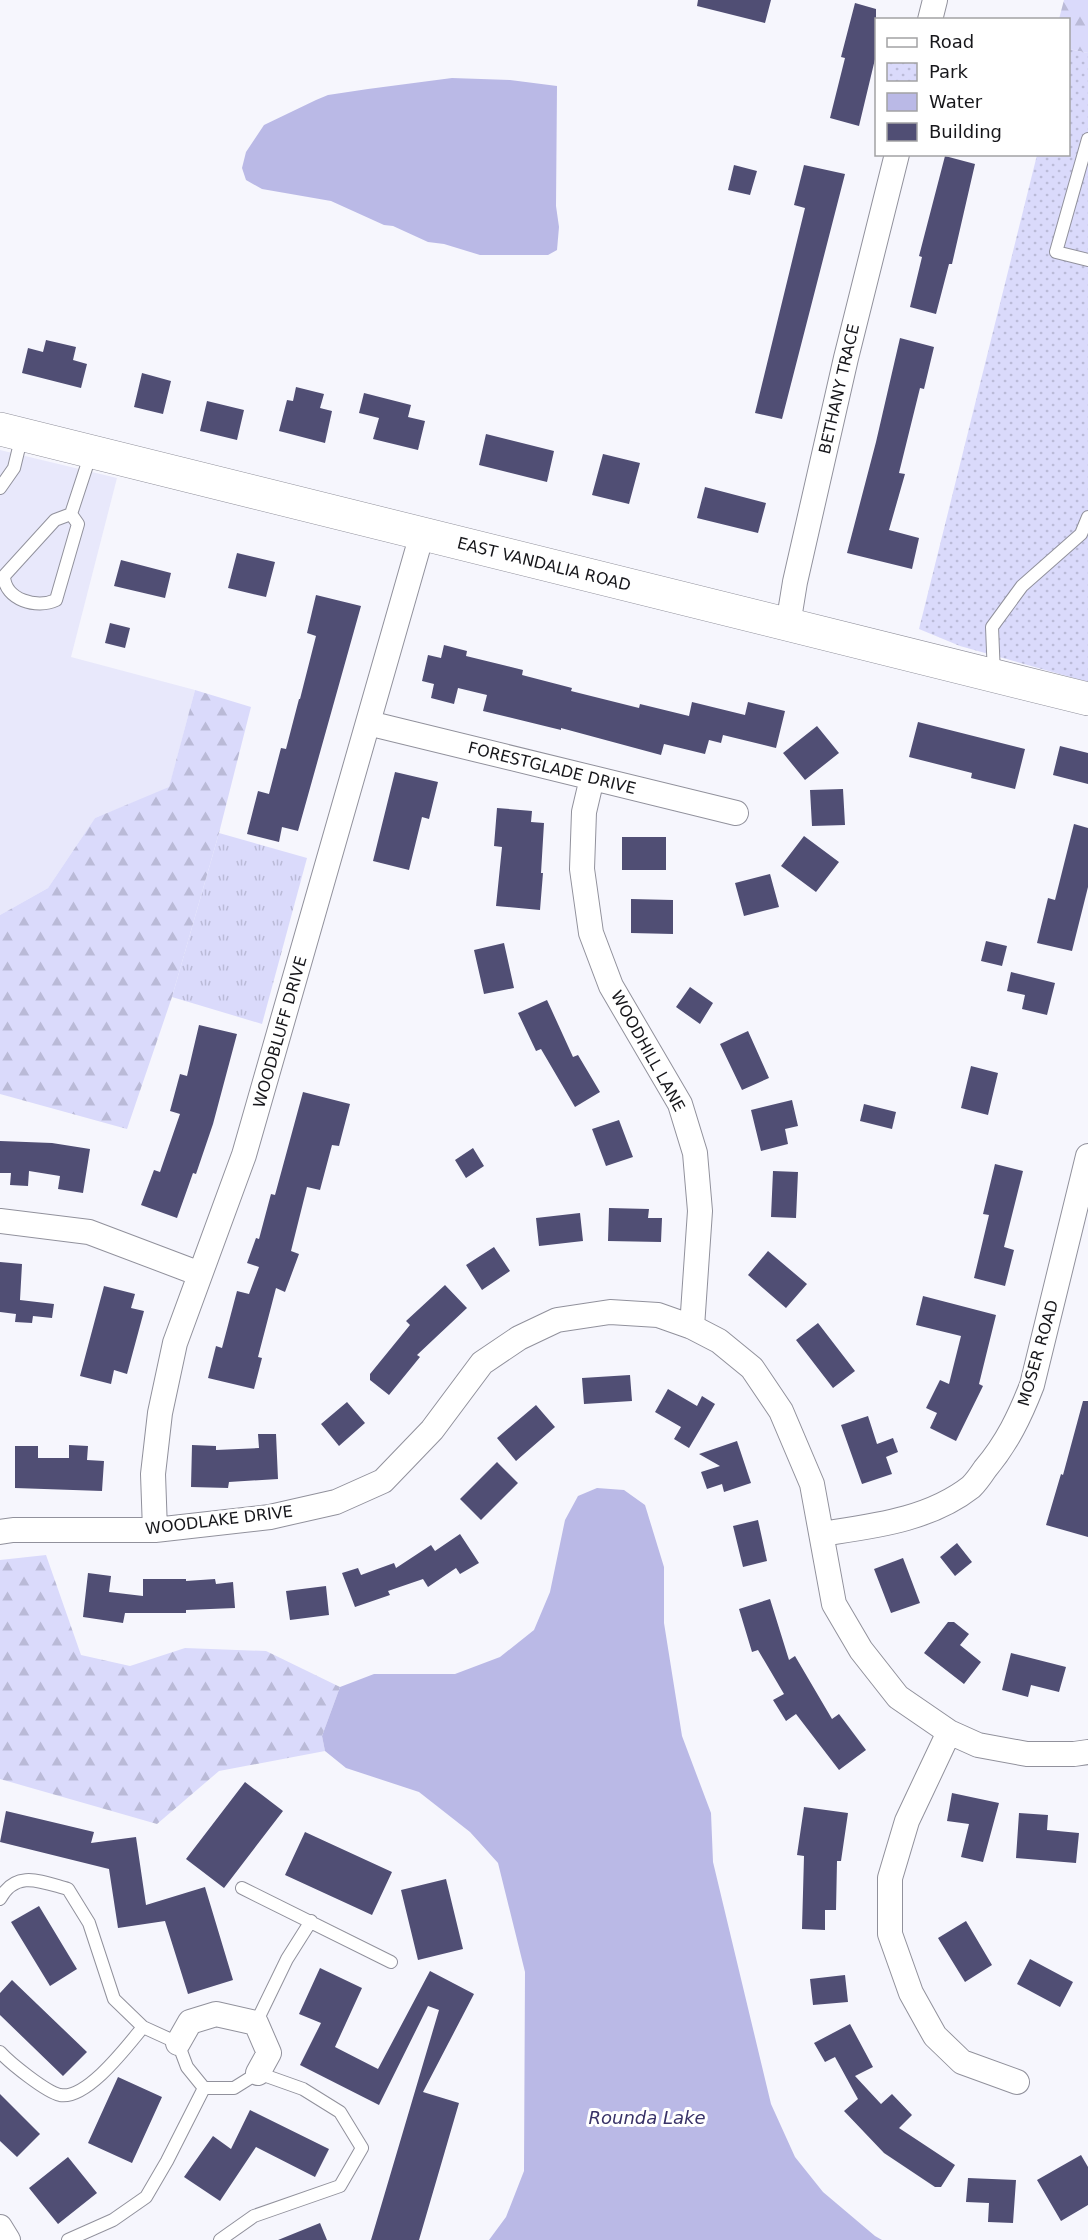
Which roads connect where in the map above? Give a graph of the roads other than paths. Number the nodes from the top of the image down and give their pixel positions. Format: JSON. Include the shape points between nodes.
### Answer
{"nodes":[{"id":1,"x":935,"y":0,"type":"edge"},
{"id":2,"x":930,"y":18,"type":"edge"},
{"id":3,"x":1088,"y":139,"type":"edge"},
{"id":4,"x":896,"y":156,"type":"edge"},
{"id":5,"x":1088,"y":260,"type":"edge"},
{"id":6,"x":11,"y":431,"type":"edge"},
{"id":7,"x":92,"y":452,"type":"junction"},
{"id":8,"x":0,"y":488,"type":"edge"},
{"id":9,"x":71,"y":514,"type":"junction"},
{"id":10,"x":1088,"y":517,"type":"edge"},
{"id":11,"x":422,"y":534,"type":"junction"},
{"id":12,"x":6,"y":594,"type":"edge"},
{"id":13,"x":788,"y":625,"type":"junction"},
{"id":14,"x":994,"y":676,"type":"junction"},
{"id":15,"x":1088,"y":699,"type":"edge"},
{"id":16,"x":368,"y":723,"type":"junction"},
{"id":17,"x":592,"y":778,"type":"junction"},
{"id":18,"x":736,"y":813,"type":"dead end"},
{"id":19,"x":1088,"y":1156,"type":"edge"},
{"id":20,"x":0,"y":1221,"type":"edge"},
{"id":21,"x":200,"y":1275,"type":"junction"},
{"id":22,"x":692,"y":1327,"type":"junction"},
{"id":23,"x":155,"y":1530,"type":"junction"},
{"id":24,"x":0,"y":1532,"type":"edge"},
{"id":25,"x":822,"y":1534,"type":"junction"},
{"id":26,"x":949,"y":1732,"type":"junction"},
{"id":27,"x":1088,"y":1752,"type":"edge"},
{"id":28,"x":242,"y":1888,"type":"dead end"},
{"id":29,"x":0,"y":1899,"type":"edge"},
{"id":30,"x":311,"y":1921,"type":"junction"},
{"id":31,"x":391,"y":1962,"type":"dead end"},
{"id":32,"x":256,"y":2023,"type":"junction"},
{"id":33,"x":143,"y":2027,"type":"junction"},
{"id":34,"x":178,"y":2043,"type":"junction"},
{"id":35,"x":0,"y":2052,"type":"edge"},
{"id":36,"x":258,"y":2073,"type":"junction"},
{"id":37,"x":1017,"y":2082,"type":"dead end"},
{"id":38,"x":204,"y":2088,"type":"junction"},
{"id":39,"x":0,"y":2227,"type":"edge"},
{"id":40,"x":8,"y":2240,"type":"edge"},
{"id":41,"x":68,"y":2240,"type":"edge"},
{"id":42,"x":220,"y":2240,"type":"edge"}],
"edges":[{"from":1,"to":2,"type":"street"},
{"from":3,"to":5,"type":"lane","via":[[1056,252]]},
{"from":4,"to":13,"type":"street","name":"BETHANY TRACE","via":[[846,358]]},
{"from":6,"to":7,"type":"street","name":"EAST VANDALIA ROAD"},
{"from":6,"to":8,"type":"lane","via":[[14,468]]},
{"from":7,"to":9,"type":"lane"},
{"from":7,"to":11,"type":"street","name":"EAST VANDALIA ROAD"},
{"from":9,"to":12,"type":"lane","via":[[55,520],[4,576]]},
{"from":9,"to":12,"type":"lane","via":[[78,524],[56,600],[34,604]]},
{"from":10,"to":14,"type":"lane","via":[[1080,534],[1022,586],[992,627]]},
{"from":11,"to":13,"type":"street","name":"EAST VANDALIA ROAD"},
{"from":11,"to":16,"type":"street","name":"WOODBLUFF DRIVE"},
{"from":13,"to":14,"type":"street","name":"EAST VANDALIA ROAD"},
{"from":14,"to":15,"type":"street","name":"EAST VANDALIA ROAD"},
{"from":16,"to":17,"type":"street","name":"FORESTGLADE DRIVE"},
{"from":16,"to":21,"type":"street","name":"WOODBLUFF DRIVE","via":[[244,1155]]},
{"from":17,"to":18,"type":"street","name":"FORESTGLADE DRIVE"},
{"from":17,"to":22,"type":"street","name":"WOODHILL LANE","via":[[584,812],[582,868],[591,933],[611,986],[680,1104],[695,1153],[700,1211]]},
{"from":19,"to":25,"type":"street","name":"MOSER ROAD","via":[[1032,1385],[1000,1451],[972,1486],[939,1506],[889,1523]]},
{"from":20,"to":21,"type":"street","via":[[89,1232]]},
{"from":21,"to":23,"type":"street","name":"WOODBLUFF DRIVE","via":[[175,1343],[159,1413],[153,1474]]},
{"from":22,"to":23,"type":"street","name":"WOODLAKE DRIVE","via":[[658,1315],[610,1312],[558,1320],[519,1338],[482,1363],[432,1430],[383,1481],[336,1502],[270,1517]]},
{"from":22,"to":25,"type":"street","name":"WOODLAKE DRIVE","via":[[719,1341],[752,1368],[781,1411],[812,1484]]},
{"from":23,"to":24,"type":"street","name":"WOODLAKE DRIVE"},
{"from":25,"to":26,"type":"street","name":"WOODLAKE DRIVE","via":[[834,1604],[861,1650],[898,1696]]},
{"from":26,"to":27,"type":"street","name":"WOODLAKE DRIVE","via":[[978,1745],[1027,1754]]},
{"from":26,"to":37,"type":"street","via":[[907,1821],[890,1878],[890,1934],[911,1993],[935,2036],[962,2062]]},
{"from":28,"to":30,"type":"lane"},
{"from":29,"to":33,"type":"lane","via":[[6,1888],[27,1878],[68,1889],[88,1923],[114,2000]]},
{"from":30,"to":31,"type":"lane"},
{"from":30,"to":32,"type":"lane","via":[[287,1959]]},
{"from":32,"to":34,"type":"street","via":[[216,2014],[190,2022]]},
{"from":32,"to":36,"type":"street","via":[[269,2053]]},
{"from":33,"to":34,"type":"lane"},
{"from":33,"to":35,"type":"lane","via":[[107,2069],[76,2093],[60,2095],[10,2063]]},
{"from":34,"to":38,"type":"lane","via":[[187,2067]]},
{"from":36,"to":38,"type":"lane","via":[[234,2088]]},
{"from":36,"to":42,"type":"lane","via":[[303,2089],[340,2112],[362,2148],[339,2186],[254,2216]]},
{"from":38,"to":41,"type":"lane","via":[[146,2197],[113,2220]]},
{"from":39,"to":40,"type":"street"}]}
